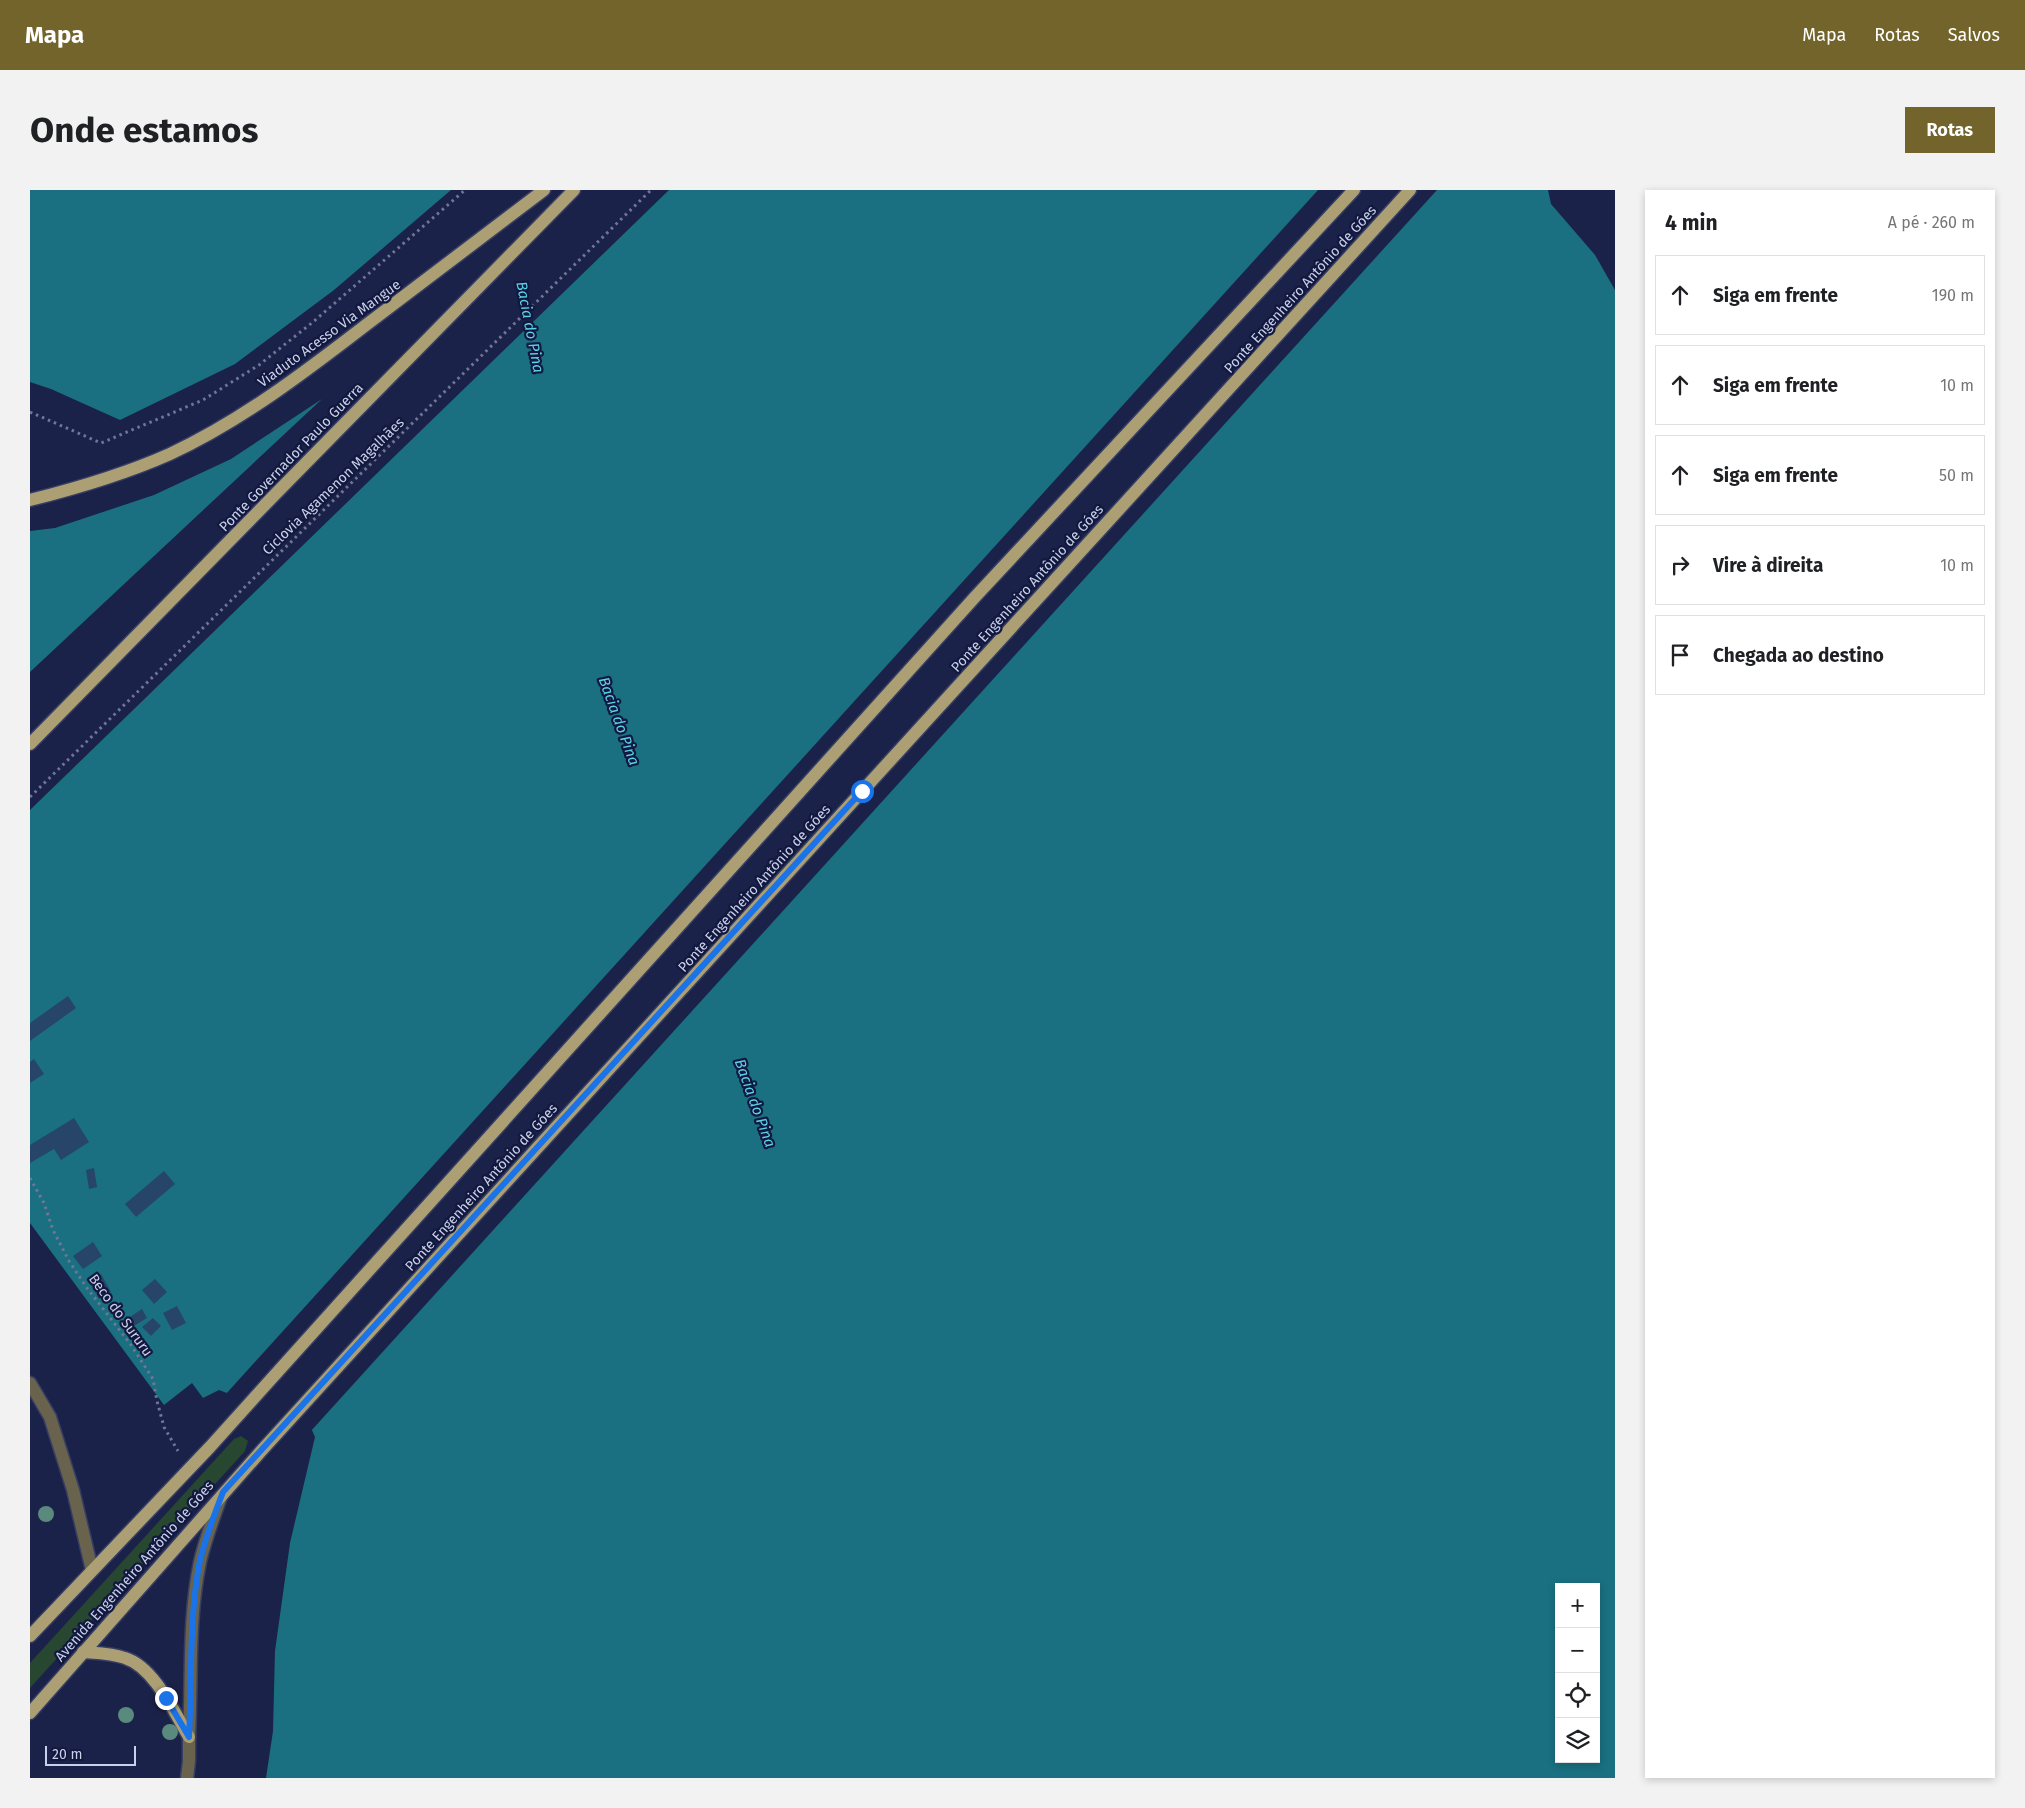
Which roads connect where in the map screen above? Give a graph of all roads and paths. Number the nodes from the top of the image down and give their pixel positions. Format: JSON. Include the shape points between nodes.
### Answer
{"nodes":[{"id":1,"x":465,"y":190,"type":"edge"},
{"id":2,"x":544,"y":190,"type":"edge"},
{"id":3,"x":574,"y":190,"type":"edge"},
{"id":4,"x":652,"y":190,"type":"edge"},
{"id":5,"x":1354,"y":190,"type":"edge"},
{"id":6,"x":1410,"y":190,"type":"edge"},
{"id":7,"x":30,"y":412,"type":"edge"},
{"id":8,"x":30,"y":500,"type":"edge"},
{"id":9,"x":30,"y":744,"type":"edge"},
{"id":10,"x":30,"y":797,"type":"edge"},
{"id":11,"x":30,"y":1178,"type":"edge"},
{"id":12,"x":30,"y":1383,"type":"edge"},
{"id":13,"x":210,"y":1447,"type":"joint"},
{"id":14,"x":262,"y":1450,"type":"joint"},
{"id":15,"x":194,"y":1464,"type":"junction"},
{"id":16,"x":223,"y":1492,"type":"junction"},
{"id":17,"x":92,"y":1570,"type":"junction"},
{"id":18,"x":30,"y":1636,"type":"edge"},
{"id":19,"x":83,"y":1652,"type":"junction"},
{"id":20,"x":30,"y":1713,"type":"edge"},
{"id":21,"x":189,"y":1737,"type":"junction"},
{"id":22,"x":187,"y":1778,"type":"edge"}],
"edges":[{"from":1,"to":7,"type":"path","via":[[313,322],[259,365],[203,400],[101,443]]},
{"from":2,"to":8,"type":"main road","name":"Viaduto Acesso Via Mangue","via":[[303,374],[205,436],[123,473]]},
{"from":3,"to":9,"type":"main road","name":"Ponte Governador Paulo Guerra"},
{"from":4,"to":10,"type":"path","name":"Ciclovia Agamenon Magalhães"},
{"from":5,"to":13,"type":"main road","name":"Ponte Engenheiro Antônio de Góes","via":[[975,597]]},
{"from":6,"to":14,"type":"main road","name":"Ponte Engenheiro Antônio de Góes"},
{"from":11,"to":15,"type":"path","name":"Beco do Sururu","via":[[69,1261],[153,1379],[164,1427],[177,1450]]},
{"from":12,"to":17,"type":"street","via":[[50,1417],[74,1490]]},
{"from":13,"to":15,"type":"main road","name":"Avenida Engenheiro Antônio de Góes"},
{"from":14,"to":16,"type":"main road","name":"Avenida Engenheiro Antônio de Góes"},
{"from":15,"to":17,"type":"main road","name":"Avenida Engenheiro Antônio de Góes"},
{"from":16,"to":19,"type":"main road","name":"Avenida Engenheiro Antônio de Góes"},
{"from":16,"to":21,"type":"street","via":[[208,1532],[195,1593]]},
{"from":17,"to":18,"type":"main road","name":"Avenida Engenheiro Antônio de Góes"},
{"from":19,"to":20,"type":"main road","name":"Avenida Engenheiro Antônio de Góes"},
{"from":19,"to":21,"type":"main road","via":[[127,1658],[145,1669]]},
{"from":21,"to":22,"type":"street"}]}
